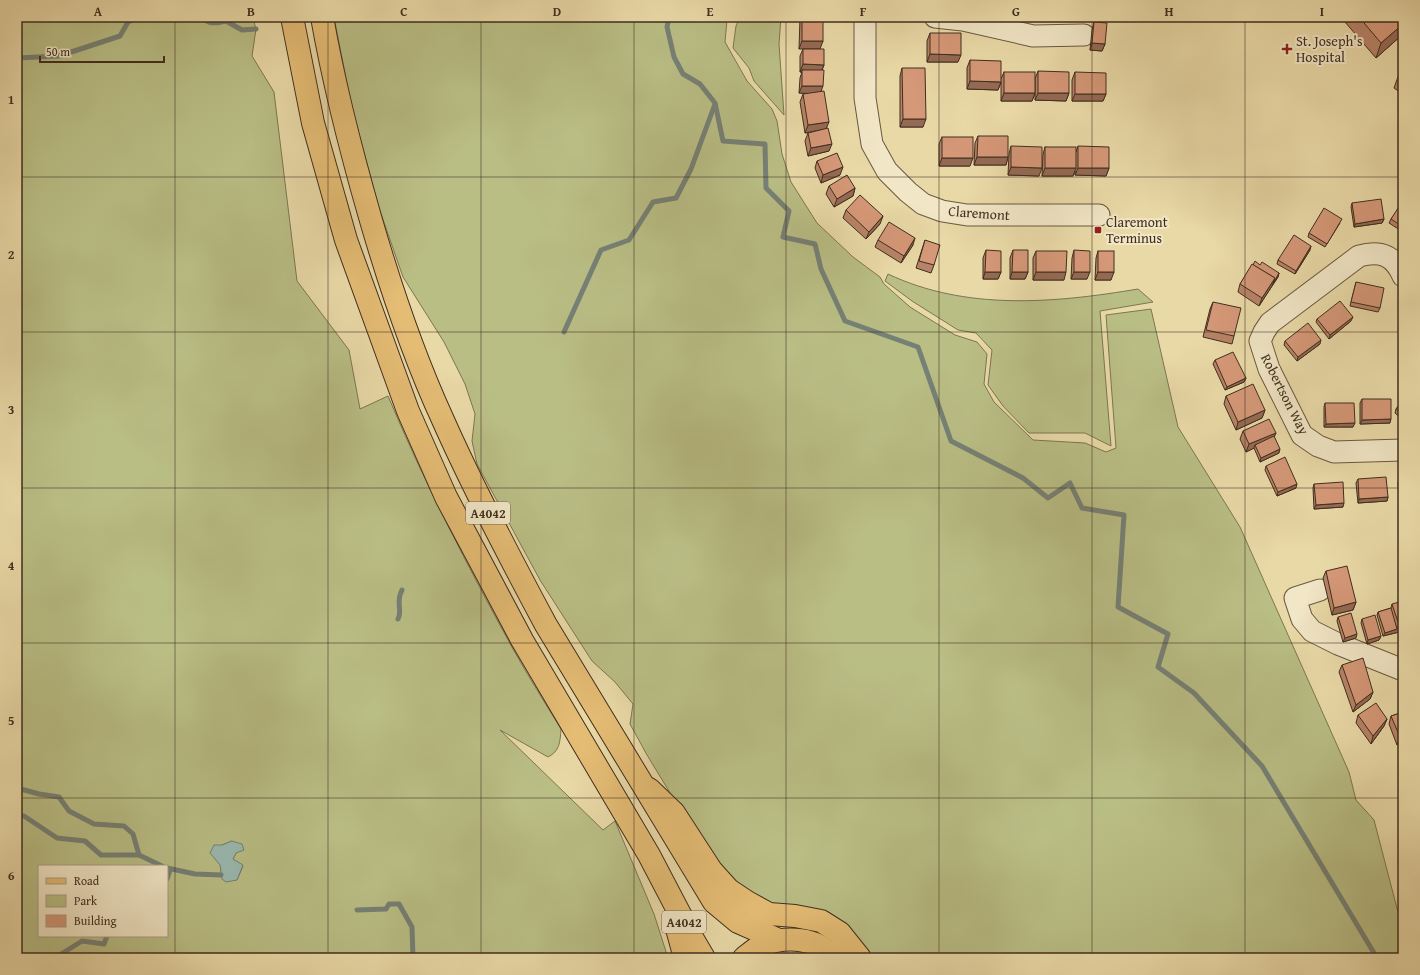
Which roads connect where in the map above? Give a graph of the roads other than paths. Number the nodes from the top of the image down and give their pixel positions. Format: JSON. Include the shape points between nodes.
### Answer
{"nodes":[{"id":1,"x":292,"y":17,"type":"edge"},
{"id":2,"x":322,"y":17,"type":"edge"},
{"id":3,"x":865,"y":17,"type":"edge"},
{"id":4,"x":935,"y":17,"type":"edge"},
{"id":5,"x":1084,"y":35,"type":"dead end"},
{"id":6,"x":1099,"y":215,"type":"dead end"},
{"id":7,"x":1403,"y":276,"type":"edge"},
{"id":8,"x":1403,"y":450,"type":"edge"},
{"id":9,"x":1320,"y":590,"type":"dead end"},
{"id":10,"x":1403,"y":670,"type":"edge"},
{"id":11,"x":642,"y":782,"type":"junction"},
{"id":12,"x":664,"y":885,"type":"junction"},
{"id":13,"x":779,"y":940,"type":"junction"},
{"id":14,"x":685,"y":958,"type":"edge"},
{"id":15,"x":704,"y":958,"type":"edge"},
{"id":16,"x":744,"y":958,"type":"edge"},
{"id":17,"x":835,"y":958,"type":"edge"},
{"id":18,"x":860,"y":958,"type":"edge"}],
"edges":[{"from":1,"to":12,"type":"main road","number":"A4042","via":[[313,123],[346,240],[408,411],[446,497],[522,640],[649,855]]},
{"from":2,"to":11,"type":"main road","number":"A4042","via":[[352,155],[385,268],[443,420],[535,604]]},
{"from":3,"to":6,"type":"street","name":"Claremont","via":[[866,98],[872,144],[887,171],[908,192],[923,204],[942,211],[967,215]]},
{"from":4,"to":5,"type":"street","via":[[963,20],[1033,36]]},
{"from":7,"to":8,"type":"street","name":"Robertson Way","via":[[1393,260],[1382,253],[1359,256],[1270,323],[1260,341],[1269,369],[1302,435],[1318,446],[1334,452]]},
{"from":9,"to":10,"type":"street","via":[[1296,598],[1302,619],[1312,631]]},
{"from":11,"to":13,"type":"main road","number":"A4042","via":[[714,902],[738,922]]},
{"from":11,"to":18,"type":"main road","via":[[674,813],[711,870],[729,890],[769,914],[821,921],[840,933]]},
{"from":12,"to":14,"type":"main road","number":"A4042"},
{"from":12,"to":15,"type":"main road","number":"A4042"},
{"from":13,"to":16,"type":"main road","via":[[760,946]]},
{"from":13,"to":17,"type":"main road","via":[[798,939],[817,945]]}]}
